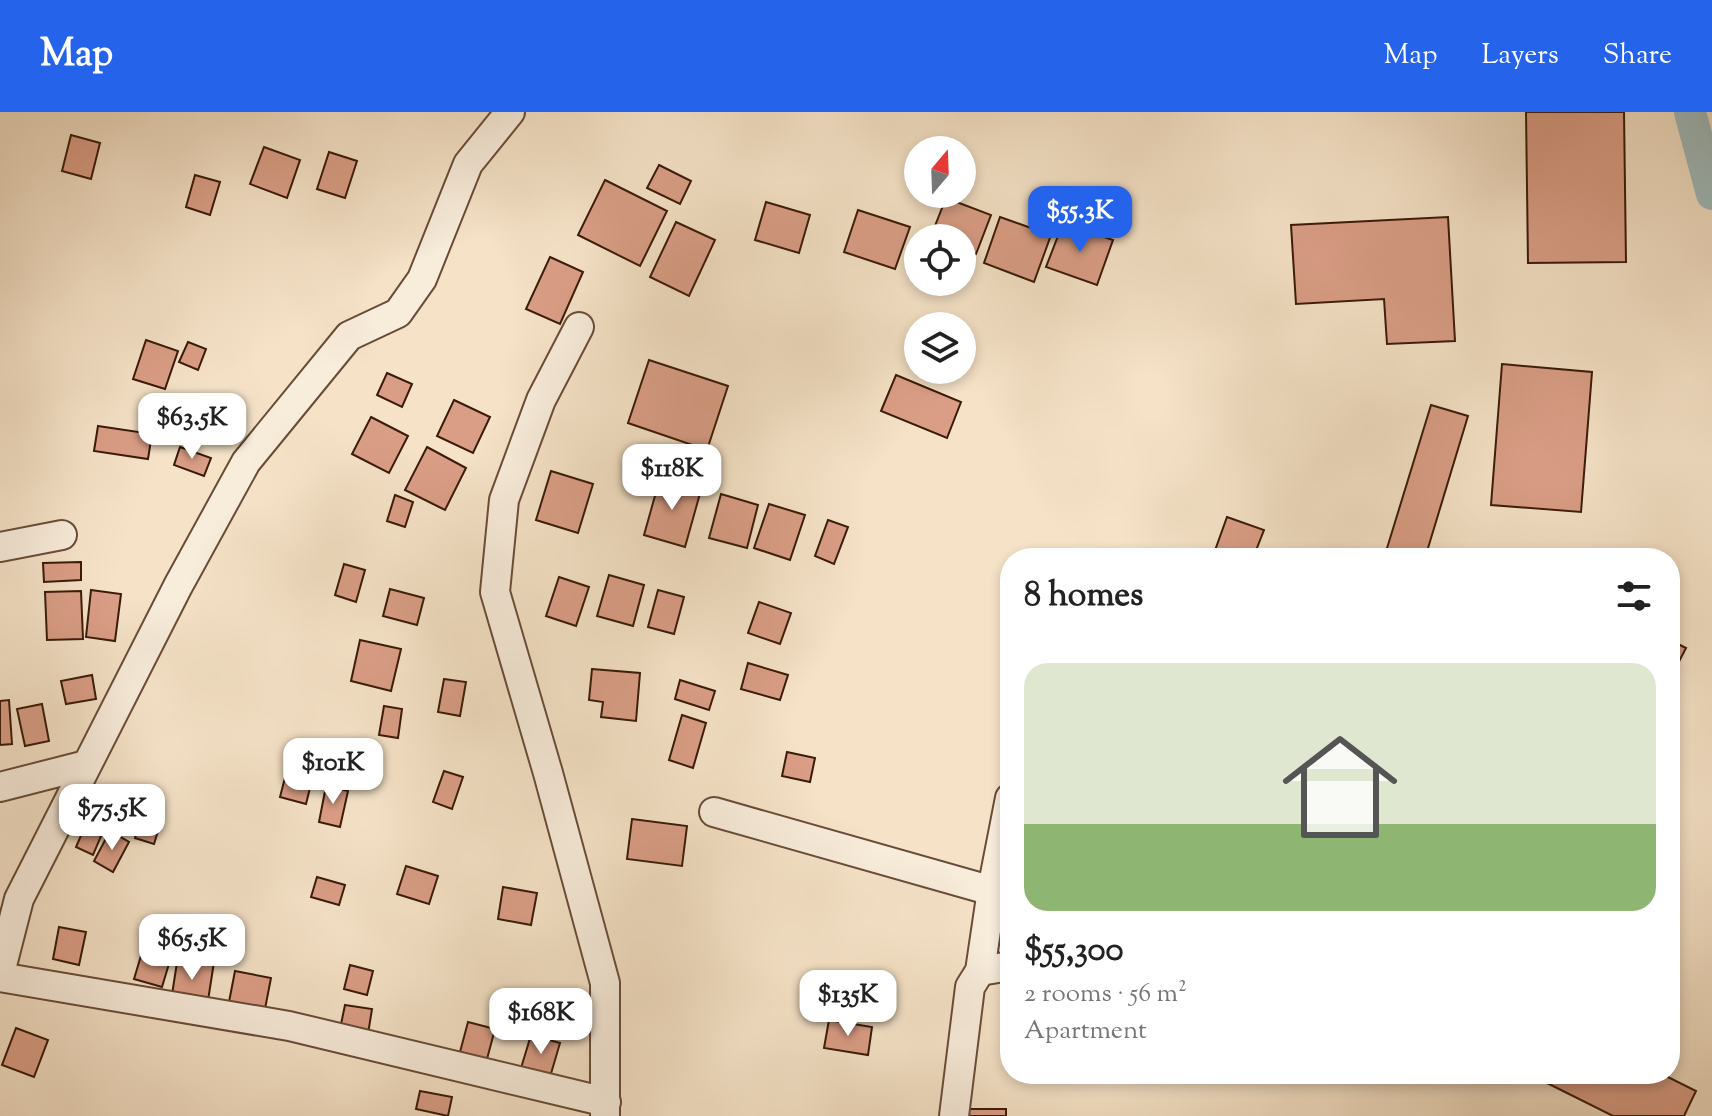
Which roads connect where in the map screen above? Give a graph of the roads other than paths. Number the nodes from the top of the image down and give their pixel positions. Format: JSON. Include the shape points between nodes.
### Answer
{"nodes":[{"id":1,"x":510,"y":112,"type":"edge"},
{"id":2,"x":579,"y":327,"type":"dead end"},
{"id":3,"x":62,"y":535,"type":"dead end"},
{"id":4,"x":0,"y":547,"type":"edge"},
{"id":5,"x":86,"y":765,"type":"junction"},
{"id":6,"x":0,"y":787,"type":"edge"},
{"id":7,"x":714,"y":812,"type":"dead end"},
{"id":8,"x":1000,"y":893,"type":"edge"},
{"id":9,"x":1000,"y":897,"type":"edge"},
{"id":10,"x":1000,"y":968,"type":"edge"},
{"id":11,"x":980,"y":971,"type":"junction"},
{"id":12,"x":0,"y":975,"type":"edge"},
{"id":13,"x":605,"y":1109,"type":"edge"},
{"id":14,"x":954,"y":1116,"type":"edge"}],
"edges":[{"from":1,"to":5,"type":"street","via":[[468,164],[422,279],[398,313],[349,336],[246,462]]},
{"from":2,"to":13,"type":"street","via":[[541,400],[504,500],[495,592],[605,983]]},
{"from":3,"to":4,"type":"street"},
{"from":5,"to":6,"type":"street"},
{"from":5,"to":12,"type":"street","via":[[19,899]]},
{"from":7,"to":8,"type":"street"},
{"from":9,"to":11,"type":"street"},
{"from":10,"to":11,"type":"street"},
{"from":11,"to":14,"type":"street","via":[[970,987]]},
{"from":12,"to":13,"type":"street","via":[[289,1026]]}]}
